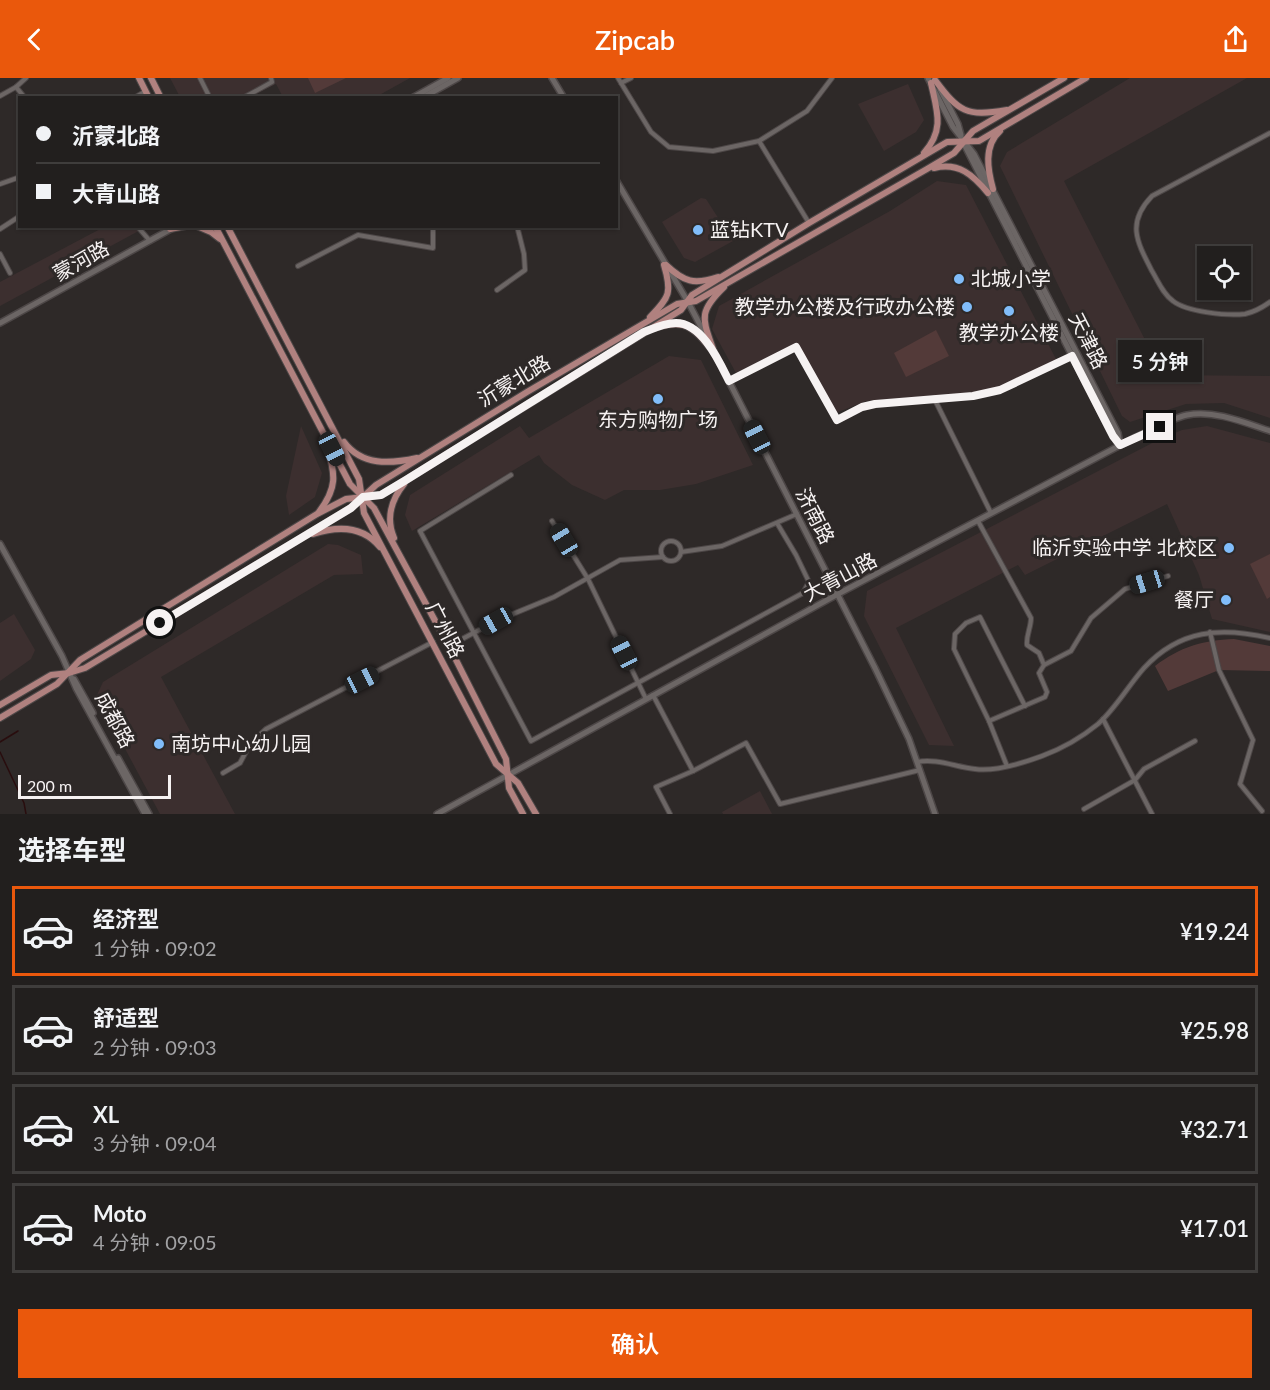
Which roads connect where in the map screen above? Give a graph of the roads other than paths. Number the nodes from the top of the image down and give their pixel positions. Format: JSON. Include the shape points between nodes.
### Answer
{"nodes":[{"id":1,"x":26,"y":78,"type":"edge"},
{"id":2,"x":139,"y":78,"type":"edge"},
{"id":3,"x":151,"y":78,"type":"edge"},
{"id":4,"x":200,"y":78,"type":"edge"},
{"id":5,"x":270,"y":78,"type":"edge"},
{"id":6,"x":434,"y":78,"type":"edge"},
{"id":7,"x":448,"y":78,"type":"edge"},
{"id":8,"x":458,"y":78,"type":"edge"},
{"id":9,"x":554,"y":78,"type":"edge"},
{"id":10,"x":618,"y":78,"type":"edge"},
{"id":11,"x":631,"y":78,"type":"edge"},
{"id":12,"x":832,"y":78,"type":"edge"},
{"id":13,"x":1064,"y":78,"type":"edge"},
{"id":14,"x":1086,"y":78,"type":"edge"},
{"id":15,"x":932,"y":80,"type":"edge"},
{"id":16,"x":621,"y":83,"type":"junction"},
{"id":17,"x":437,"y":84,"type":"junction"},
{"id":18,"x":16,"y":87,"type":"junction"},
{"id":19,"x":147,"y":94,"type":"edge"},
{"id":20,"x":0,"y":96,"type":"edge"},
{"id":21,"x":23,"y":96,"type":"edge"},
{"id":22,"x":159,"y":96,"type":"edge"},
{"id":23,"x":209,"y":96,"type":"edge"},
{"id":24,"x":247,"y":96,"type":"edge"},
{"id":25,"x":416,"y":96,"type":"edge"},
{"id":26,"x":426,"y":96,"type":"edge"},
{"id":27,"x":565,"y":96,"type":"edge"},
{"id":28,"x":1010,"y":109,"type":"junction"},
{"id":29,"x":1005,"y":127,"type":"junction"},
{"id":30,"x":1270,"y":133,"type":"edge"},
{"id":31,"x":759,"y":141,"type":"junction"},
{"id":32,"x":963,"y":141,"type":"junction"},
{"id":33,"x":915,"y":160,"type":"junction"},
{"id":34,"x":927,"y":169,"type":"junction"},
{"id":35,"x":18,"y":178,"type":"edge"},
{"id":36,"x":618,"y":183,"type":"edge"},
{"id":37,"x":0,"y":184,"type":"edge"},
{"id":38,"x":618,"y":188,"type":"edge"},
{"id":39,"x":991,"y":191,"type":"junction"},
{"id":40,"x":18,"y":217,"type":"edge"},
{"id":41,"x":809,"y":223,"type":"junction"},
{"id":42,"x":139,"y":228,"type":"edge"},
{"id":43,"x":171,"y":228,"type":"edge"},
{"id":44,"x":202,"y":228,"type":"edge"},
{"id":45,"x":216,"y":228,"type":"edge"},
{"id":46,"x":228,"y":228,"type":"edge"},
{"id":47,"x":232,"y":228,"type":"edge"},
{"id":48,"x":433,"y":228,"type":"edge"},
{"id":49,"x":518,"y":228,"type":"edge"},
{"id":50,"x":0,"y":229,"type":"edge"},
{"id":51,"x":234,"y":239,"type":"junction"},
{"id":52,"x":150,"y":241,"type":"junction"},
{"id":53,"x":223,"y":242,"type":"junction"},
{"id":54,"x":0,"y":254,"type":"edge"},
{"id":55,"x":665,"y":265,"type":"junction"},
{"id":56,"x":298,"y":266,"type":"dead end"},
{"id":57,"x":10,"y":273,"type":"dead end"},
{"id":58,"x":731,"y":276,"type":"junction"},
{"id":59,"x":497,"y":290,"type":"dead end"},
{"id":60,"x":688,"y":302,"type":"junction"},
{"id":61,"x":1270,"y":302,"type":"edge"},
{"id":62,"x":0,"y":323,"type":"edge"},
{"id":63,"x":642,"y":328,"type":"junction"},
{"id":64,"x":714,"y":352,"type":"junction"},
{"id":65,"x":1072,"y":356,"type":"junction"},
{"id":66,"x":729,"y":381,"type":"junction"},
{"id":67,"x":934,"y":398,"type":"junction"},
{"id":68,"x":333,"y":428,"type":"junction"},
{"id":69,"x":1270,"y":431,"type":"edge"},
{"id":70,"x":323,"y":432,"type":"junction"},
{"id":71,"x":1120,"y":445,"type":"junction"},
{"id":72,"x":423,"y":457,"type":"junction"},
{"id":73,"x":511,"y":475,"type":"dead end"},
{"id":74,"x":406,"y":480,"type":"junction"},
{"id":75,"x":363,"y":497,"type":"junction"},
{"id":76,"x":992,"y":513,"type":"junction"},
{"id":77,"x":317,"y":514,"type":"junction"},
{"id":78,"x":797,"y":514,"type":"junction"},
{"id":79,"x":978,"y":520,"type":"junction"},
{"id":80,"x":552,"y":521,"type":"dead end"},
{"id":81,"x":777,"y":523,"type":"junction"},
{"id":82,"x":301,"y":538,"type":"junction"},
{"id":83,"x":0,"y":544,"type":"edge"},
{"id":84,"x":0,"y":550,"type":"edge"},
{"id":85,"x":681,"y":552,"type":"junction"},
{"id":86,"x":663,"y":557,"type":"junction"},
{"id":87,"x":403,"y":561,"type":"junction"},
{"id":88,"x":394,"y":567,"type":"junction"},
{"id":89,"x":1168,"y":576,"type":"dead end"},
{"id":90,"x":588,"y":579,"type":"junction"},
{"id":91,"x":838,"y":594,"type":"junction"},
{"id":92,"x":1210,"y":632,"type":"junction"},
{"id":93,"x":473,"y":634,"type":"junction"},
{"id":94,"x":1270,"y":638,"type":"edge"},
{"id":95,"x":433,"y":642,"type":"junction"},
{"id":96,"x":449,"y":646,"type":"junction"},
{"id":97,"x":1044,"y":665,"type":"junction"},
{"id":98,"x":69,"y":674,"type":"junction"},
{"id":99,"x":639,"y":682,"type":"junction"},
{"id":100,"x":653,"y":695,"type":"junction"},
{"id":101,"x":646,"y":699,"type":"junction"},
{"id":102,"x":0,"y":705,"type":"edge"},
{"id":103,"x":1025,"y":706,"type":"junction"},
{"id":104,"x":0,"y":718,"type":"edge"},
{"id":105,"x":1103,"y":719,"type":"junction"},
{"id":106,"x":989,"y":721,"type":"junction"},
{"id":107,"x":1195,"y":741,"type":"dead end"},
{"id":108,"x":917,"y":762,"type":"junction"},
{"id":109,"x":1007,"y":766,"type":"junction"},
{"id":110,"x":920,"y":770,"type":"junction"},
{"id":111,"x":693,"y":771,"type":"junction"},
{"id":112,"x":223,"y":773,"type":"dead end"},
{"id":113,"x":508,"y":774,"type":"junction"},
{"id":114,"x":1135,"y":780,"type":"junction"},
{"id":115,"x":1084,"y":809,"type":"dead end"},
{"id":116,"x":1262,"y":811,"type":"dead end"},
{"id":117,"x":147,"y":814,"type":"edge"},
{"id":118,"x":437,"y":814,"type":"edge"},
{"id":119,"x":523,"y":814,"type":"edge"},
{"id":120,"x":536,"y":814,"type":"edge"},
{"id":121,"x":670,"y":814,"type":"edge"},
{"id":122,"x":935,"y":814,"type":"edge"},
{"id":123,"x":1152,"y":814,"type":"edge"}],
"edges":[{"from":1,"to":18,"type":"street"},
{"from":2,"to":19,"type":"main road"},
{"from":3,"to":22,"type":"main road"},
{"from":4,"to":23,"type":"street"},
{"from":5,"to":24,"type":"street","via":[[273,82]]},
{"from":6,"to":17,"type":"street"},
{"from":7,"to":17,"type":"street"},
{"from":8,"to":26,"type":"street"},
{"from":9,"to":27,"type":"street"},
{"from":10,"to":16,"type":"street"},
{"from":11,"to":16,"type":"street"},
{"from":12,"to":31,"type":"street","via":[[807,111]]},
{"from":13,"to":28,"type":"main road","name":"沂蒙北路"},
{"from":14,"to":29,"type":"main road","name":"沂蒙北路"},
{"from":15,"to":28,"type":"main road","via":[[954,104],[968,111]]},
{"from":15,"to":32,"type":"street","name":"天津路"},
{"from":15,"to":33,"type":"main road","via":[[938,130],[926,151]]},
{"from":16,"to":31,"type":"street","via":[[651,132],[669,147],[713,152]]},
{"from":17,"to":25,"type":"street"},
{"from":18,"to":20,"type":"street"},
{"from":18,"to":21,"type":"street"},
{"from":28,"to":32,"type":"main road","name":"沂蒙北路"},
{"from":29,"to":32,"type":"main road","name":"沂蒙北路","via":[[979,141]]},
{"from":29,"to":39,"type":"main road","via":[[989,150]]},
{"from":30,"to":61,"type":"street","via":[[1152,196],[1136,221],[1142,251],[1174,302],[1201,312],[1245,314]]},
{"from":31,"to":41,"type":"street"},
{"from":32,"to":33,"type":"main road","name":"沂蒙北路","via":[[947,142]]},
{"from":32,"to":34,"type":"main road","name":"沂蒙北路","via":[[954,153]]},
{"from":32,"to":39,"type":"street","name":"天津路","via":[[974,154]]},
{"from":33,"to":41,"type":"main road","name":"沂蒙北路"},
{"from":34,"to":39,"type":"main road","via":[[957,168]]},
{"from":34,"to":58,"type":"main road","name":"沂蒙北路"},
{"from":35,"to":37,"type":"street"},
{"from":36,"to":55,"type":"street","name":"济南路"},
{"from":38,"to":55,"type":"street","name":"济南路"},
{"from":39,"to":65,"type":"street","name":"天津路"},
{"from":39,"to":71,"type":"street","name":"天津路","via":[[1118,433]]},
{"from":40,"to":50,"type":"street"},
{"from":41,"to":58,"type":"main road","name":"沂蒙北路"},
{"from":42,"to":52,"type":"street"},
{"from":43,"to":52,"type":"street","name":"蒙河路"},
{"from":44,"to":53,"type":"main road"},
{"from":45,"to":53,"type":"main road","name":"广州路"},
{"from":46,"to":51,"type":"main road","name":"广州路"},
{"from":47,"to":51,"type":"main road"},
{"from":48,"to":56,"type":"street","via":[[433,248],[358,235]]},
{"from":49,"to":59,"type":"street","via":[[525,270]]},
{"from":51,"to":68,"type":"main road","name":"广州路"},
{"from":52,"to":62,"type":"street","name":"蒙河路"},
{"from":53,"to":70,"type":"main road","name":"广州路"},
{"from":54,"to":57,"type":"street"},
{"from":55,"to":58,"type":"main road","via":[[688,281]]},
{"from":55,"to":60,"type":"street","name":"济南路"},
{"from":55,"to":63,"type":"main road","via":[[669,293]]},
{"from":58,"to":60,"type":"main road","name":"沂蒙北路","via":[[696,301]]},
{"from":58,"to":64,"type":"main road","via":[[705,311],[705,326]]},
{"from":60,"to":63,"type":"main road","name":"沂蒙北路","via":[[677,304]]},
{"from":60,"to":64,"type":"street","name":"济南路"},
{"from":63,"to":64,"type":"main road","via":[[684,325],[695,329]]},
{"from":63,"to":72,"type":"main road","name":"沂蒙北路"},
{"from":63,"to":74,"type":"main road","name":"沂蒙北路"},
{"from":64,"to":66,"type":"street","name":"济南路"},
{"from":65,"to":67,"type":"street","via":[[1000,390]]},
{"from":65,"to":71,"type":"street","name":"天津路"},
{"from":66,"to":67,"type":"street","via":[[796,347],[837,420],[875,404]]},
{"from":66,"to":78,"type":"street","name":"济南路"},
{"from":67,"to":76,"type":"street"},
{"from":68,"to":72,"type":"main road","via":[[358,456],[384,463]]},
{"from":68,"to":75,"type":"main road","name":"广州路","via":[[359,479]]},
{"from":69,"to":71,"type":"street","name":"大青山路","via":[[1203,414],[1185,416]]},
{"from":70,"to":75,"type":"main road","name":"广州路","via":[[350,484]]},
{"from":70,"to":77,"type":"main road","via":[[335,469],[333,487]]},
{"from":71,"to":76,"type":"street","name":"大青山路"},
{"from":72,"to":75,"type":"main road","name":"沂蒙北路"},
{"from":73,"to":93,"type":"street","via":[[420,531]]},
{"from":74,"to":75,"type":"main road","name":"沂蒙北路","via":[[381,495]]},
{"from":74,"to":87,"type":"main road","via":[[391,505],[390,520]]},
{"from":75,"to":77,"type":"main road","name":"沂蒙北路","via":[[346,499]]},
{"from":75,"to":82,"type":"main road","name":"沂蒙北路"},
{"from":75,"to":87,"type":"main road","name":"广州路","via":[[374,508]]},
{"from":75,"to":88,"type":"main road","name":"广州路","via":[[364,513]]},
{"from":76,"to":79,"type":"street","name":"大青山路"},
{"from":77,"to":98,"type":"main road","name":"沂蒙北路","via":[[80,660]]},
{"from":78,"to":81,"type":"street"},
{"from":78,"to":91,"type":"street","name":"济南路"},
{"from":79,"to":91,"type":"street","name":"大青山路"},
{"from":79,"to":97,"type":"street","via":[[1030,618],[1028,645],[1039,653]]},
{"from":80,"to":90,"type":"street"},
{"from":81,"to":85,"type":"street","via":[[722,546]]},
{"from":81,"to":99,"type":"street","via":[[809,582],[803,593]]},
{"from":82,"to":88,"type":"main road","via":[[352,528],[377,544]]},
{"from":82,"to":98,"type":"main road","name":"沂蒙北路"},
{"from":83,"to":98,"type":"street","name":"成都路"},
{"from":84,"to":98,"type":"street","name":"成都路"},
{"from":85,"to":86,"type":"street","via":[[675,561]]},
{"from":85,"to":86,"type":"street","via":[[678,543],[670,541],[662,547]]},
{"from":86,"to":90,"type":"street","via":[[620,560]]},
{"from":87,"to":96,"type":"main road","name":"广州路"},
{"from":88,"to":95,"type":"main road","name":"广州路"},
{"from":89,"to":97,"type":"street","via":[[1125,589],[1091,618],[1071,651]]},
{"from":90,"to":93,"type":"street"},
{"from":90,"to":99,"type":"street"},
{"from":91,"to":100,"type":"street","name":"大青山路"},
{"from":91,"to":108,"type":"street","name":"济南路"},
{"from":92,"to":94,"type":"street","via":[[1224,630]]},
{"from":92,"to":105,"type":"street","via":[[1173,645],[1159,655]]},
{"from":92,"to":116,"type":"street","via":[[1219,670],[1253,740],[1240,784]]},
{"from":93,"to":96,"type":"street"},
{"from":93,"to":99,"type":"street","via":[[531,741]]},
{"from":95,"to":112,"type":"street","via":[[266,729],[250,744],[240,763]]},
{"from":95,"to":113,"type":"main road","name":"广州路","via":[[496,764]]},
{"from":96,"to":113,"type":"main road","name":"广州路","via":[[506,759]]},
{"from":97,"to":103,"type":"street","via":[[1039,673],[1046,697]]},
{"from":98,"to":102,"type":"main road","name":"沂蒙北路","via":[[51,675]]},
{"from":98,"to":104,"type":"main road","name":"沂蒙北路"},
{"from":98,"to":117,"type":"street","name":"成都路"},
{"from":99,"to":101,"type":"street"},
{"from":100,"to":101,"type":"street","name":"大青山路"},
{"from":100,"to":111,"type":"street"},
{"from":101,"to":113,"type":"street","name":"大青山路"},
{"from":103,"to":106,"type":"street"},
{"from":103,"to":106,"type":"street","via":[[980,617],[955,634],[954,649]]},
{"from":105,"to":109,"type":"street","via":[[1043,756]]},
{"from":105,"to":114,"type":"street"},
{"from":106,"to":109,"type":"street"},
{"from":107,"to":114,"type":"street","via":[[1144,769]]},
{"from":108,"to":109,"type":"street","via":[[926,760],[978,770]]},
{"from":108,"to":110,"type":"street","name":"济南路"},
{"from":110,"to":111,"type":"street","via":[[780,804],[746,743]]},
{"from":110,"to":122,"type":"street","name":"济南路"},
{"from":111,"to":121,"type":"street","via":[[656,787]]},
{"from":113,"to":118,"type":"street","name":"大青山路"},
{"from":113,"to":119,"type":"main road","name":"广州路","via":[[509,788]]},
{"from":113,"to":120,"type":"main road","name":"广州路","via":[[518,783]]},
{"from":114,"to":115,"type":"street"},
{"from":114,"to":123,"type":"street"}]}
